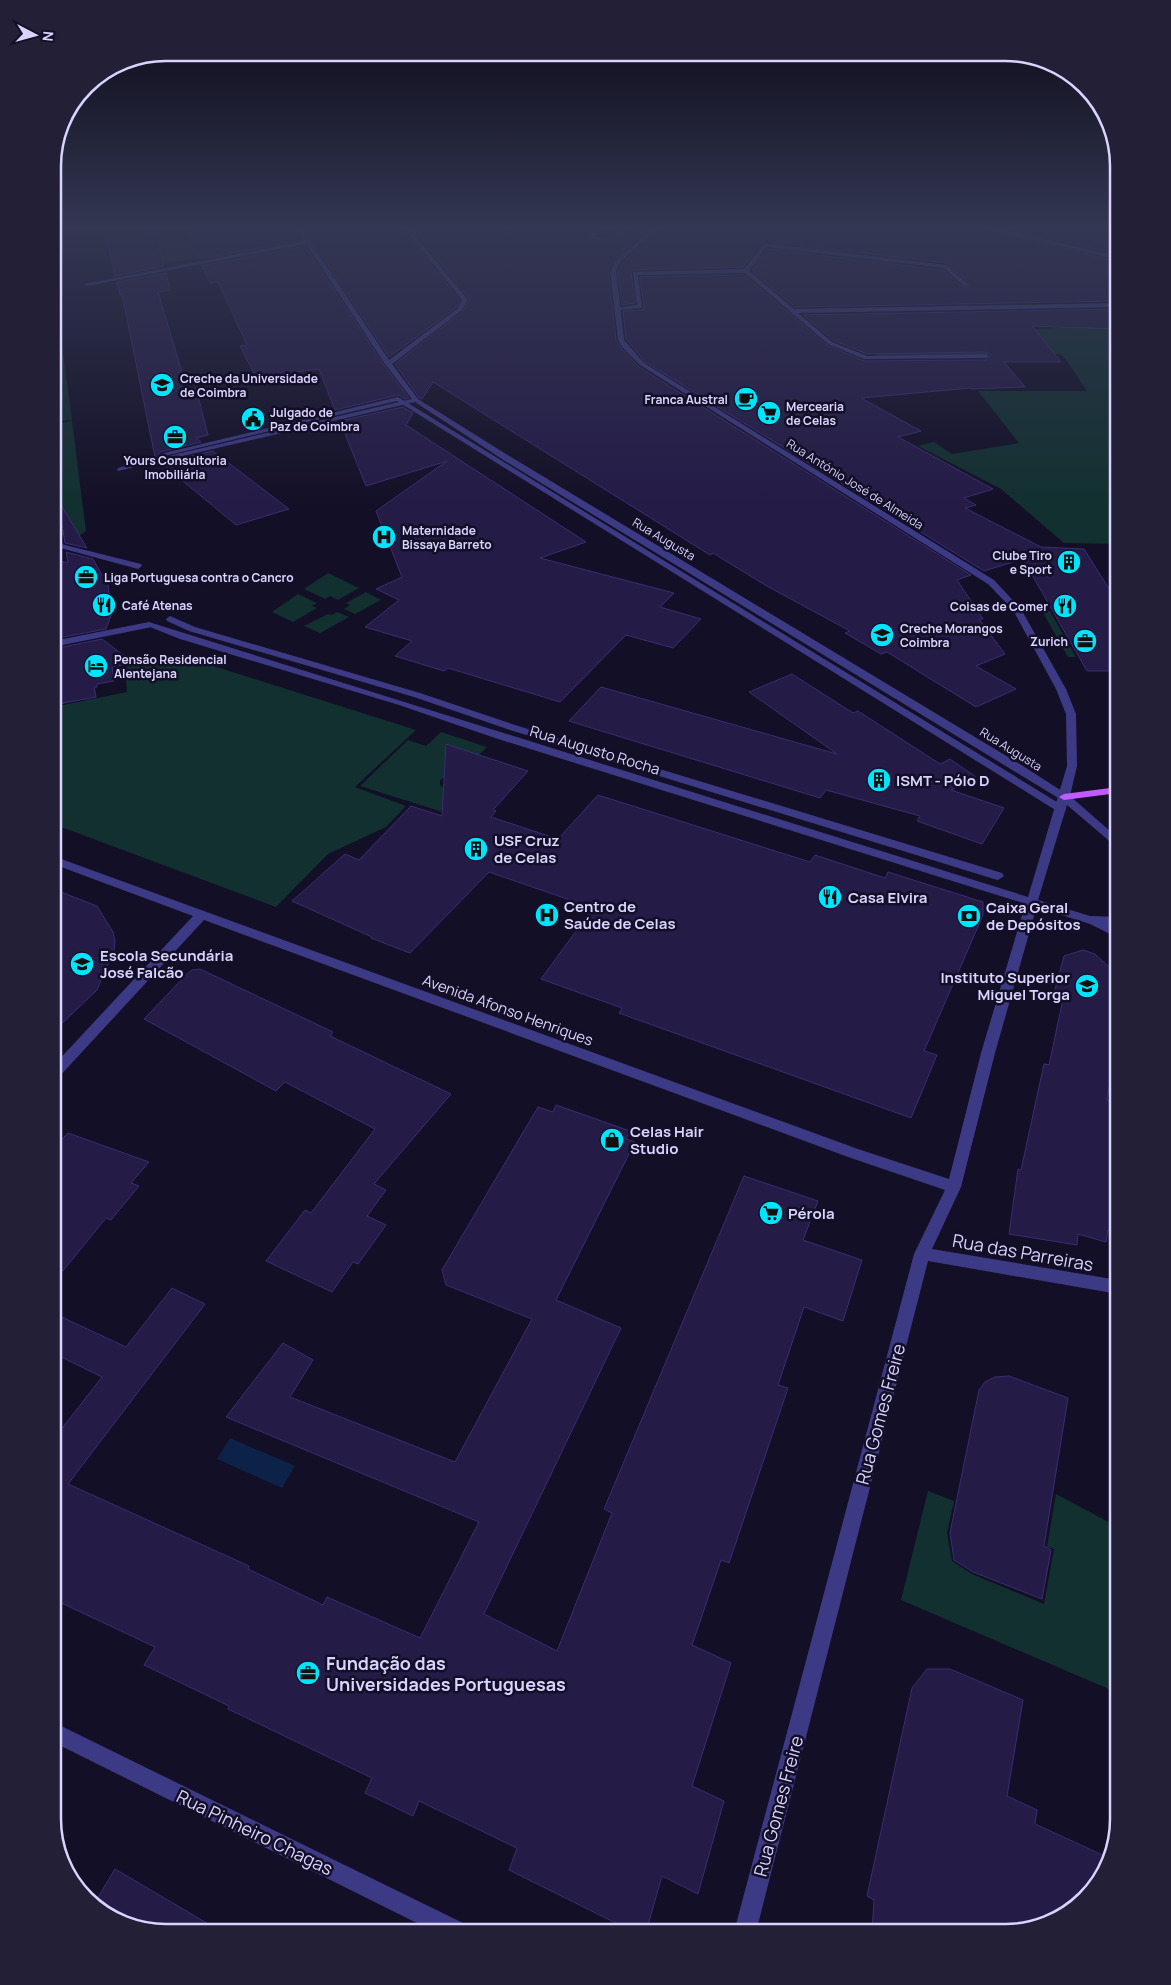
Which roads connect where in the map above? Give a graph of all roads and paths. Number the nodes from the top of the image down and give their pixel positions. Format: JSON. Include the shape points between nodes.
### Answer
{"nodes":[{"id":1,"x":359,"y":321,"type":"edge"},
{"id":2,"x":445,"y":321,"type":"edge"},
{"id":3,"x":619,"y":321,"type":"edge"},
{"id":4,"x":805,"y":321,"type":"edge"},
{"id":5,"x":986,"y":356,"type":"dead end"},
{"id":6,"x":388,"y":364,"type":"junction"},
{"id":7,"x":416,"y":400,"type":"junction"},
{"id":8,"x":404,"y":403,"type":"junction"},
{"id":9,"x":164,"y":454,"type":"dead end"},
{"id":10,"x":121,"y":469,"type":"dead end"},
{"id":11,"x":61,"y":546,"type":"edge"},
{"id":12,"x":138,"y":566,"type":"dead end"},
{"id":13,"x":170,"y":619,"type":"dead end"},
{"id":14,"x":61,"y":642,"type":"edge"},
{"id":15,"x":1110,"y":791,"type":"edge"},
{"id":16,"x":1064,"y":797,"type":"junction"},
{"id":17,"x":1061,"y":809,"type":"junction"},
{"id":18,"x":1110,"y":836,"type":"edge"},
{"id":19,"x":61,"y":863,"type":"edge"},
{"id":20,"x":998,"y":876,"type":"dead end"},
{"id":21,"x":1032,"y":902,"type":"junction"},
{"id":22,"x":201,"y":915,"type":"junction"},
{"id":23,"x":1090,"y":920,"type":"junction"},
{"id":24,"x":1110,"y":921,"type":"edge"},
{"id":25,"x":1110,"y":930,"type":"edge"},
{"id":26,"x":61,"y":1065,"type":"edge"},
{"id":27,"x":954,"y":1187,"type":"junction"},
{"id":28,"x":922,"y":1254,"type":"junction"},
{"id":29,"x":1110,"y":1286,"type":"edge"},
{"id":30,"x":61,"y":1736,"type":"edge"},
{"id":31,"x":441,"y":1924,"type":"edge"},
{"id":32,"x":747,"y":1924,"type":"edge"}],
"edges":[{"from":1,"to":6,"type":"street","name":"Rua Augusta"},
{"from":2,"to":6,"type":"street"},
{"from":3,"to":16,"type":"street","name":"Rua António José de Almeida","via":[[623,344],[642,364],[991,582],[1017,609],[1061,689],[1071,714],[1072,766]]},
{"from":4,"to":5,"type":"street","via":[[830,343],[866,358]]},
{"from":6,"to":7,"type":"street","name":"Rua Augusta"},
{"from":7,"to":8,"type":"street"},
{"from":7,"to":16,"type":"street","name":"Rua Augusta"},
{"from":8,"to":9,"type":"street","via":[[398,399]]},
{"from":8,"to":10,"type":"street"},
{"from":8,"to":17,"type":"street"},
{"from":11,"to":12,"type":"street"},
{"from":13,"to":20,"type":"street","via":[[192,629],[417,695],[514,728]]},
{"from":14,"to":21,"type":"street","name":"Rua Augusto Rocha","via":[[149,625]]},
{"from":15,"to":16,"type":"main road"},
{"from":16,"to":17,"type":"street","name":"Rua António José de Almeida"},
{"from":16,"to":18,"type":"street","name":"Rua Augusta"},
{"from":17,"to":21,"type":"street","name":"Rua Gomes Freire"},
{"from":19,"to":22,"type":"street","name":"Avenida Afonso Henriques"},
{"from":21,"to":23,"type":"street","name":"Rua Augusto Rocha"},
{"from":21,"to":27,"type":"street","name":"Rua Gomes Freire","via":[[988,1053]]},
{"from":22,"to":26,"type":"street"},
{"from":22,"to":27,"type":"street","name":"Avenida Afonso Henriques"},
{"from":23,"to":24,"type":"street"},
{"from":23,"to":25,"type":"street"},
{"from":27,"to":28,"type":"street","name":"Rua Gomes Freire"},
{"from":28,"to":29,"type":"street","name":"Rua das Parreiras"},
{"from":28,"to":32,"type":"street","name":"Rua Gomes Freire"},
{"from":30,"to":31,"type":"street","name":"Rua Pinheiro Chagas"}]}
